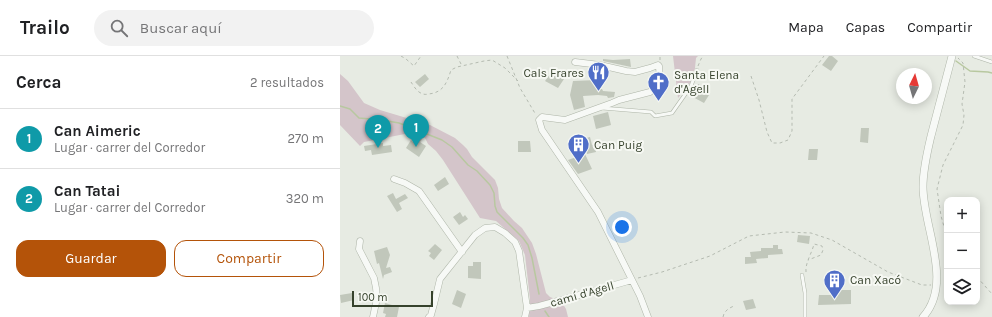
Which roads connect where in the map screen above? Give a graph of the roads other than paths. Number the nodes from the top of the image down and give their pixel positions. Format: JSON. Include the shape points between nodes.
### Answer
{"nodes":[{"id":1,"x":952,"y":56,"type":"edge"},
{"id":2,"x":974,"y":56,"type":"edge"},
{"id":3,"x":575,"y":62,"type":"dead end"},
{"id":4,"x":992,"y":62,"type":"edge"},
{"id":5,"x":697,"y":70,"type":"road end"},
{"id":6,"x":599,"y":108,"type":"junction"},
{"id":7,"x":394,"y":179,"type":"dead end"},
{"id":8,"x":360,"y":241,"type":"dead end"},
{"id":9,"x":462,"y":252,"type":"junction"},
{"id":10,"x":802,"y":275,"type":"dead end"},
{"id":11,"x":632,"y":280,"type":"junction"},
{"id":12,"x":527,"y":308,"type":"junction"},
{"id":13,"x":373,"y":317,"type":"edge"},
{"id":14,"x":429,"y":317,"type":"edge"},
{"id":15,"x":525,"y":317,"type":"edge"},
{"id":16,"x":648,"y":317,"type":"edge"},
{"id":17,"x":806,"y":317,"type":"edge"},
{"id":18,"x":923,"y":317,"type":"edge"}],
"edges":[{"from":1,"to":18,"type":"street","via":[[924,168],[924,208],[937,268],[935,292]]},
{"from":2,"to":4,"type":"lane"},
{"from":3,"to":6,"type":"street","via":[[635,72],[659,66],[660,82],[650,92]]},
{"from":5,"to":6,"type":"lane","via":[[691,86],[672,113],[655,116],[651,112]]},
{"from":6,"to":11,"type":"street","via":[[564,120],[542,117],[539,120],[542,130],[598,212]]},
{"from":7,"to":9,"type":"street","via":[[419,191]]},
{"from":8,"to":13,"type":"street","via":[[359,249],[374,278],[376,288],[377,298]]},
{"from":9,"to":12,"type":"street","via":[[475,235],[485,228],[495,227],[505,233],[515,242],[519,251]]},
{"from":9,"to":14,"type":"street","via":[[440,279]]},
{"from":10,"to":17,"type":"lane"},
{"from":11,"to":12,"type":"street","name":"camí d'Agell"},
{"from":11,"to":16,"type":"street"},
{"from":12,"to":15,"type":"street"}]}
